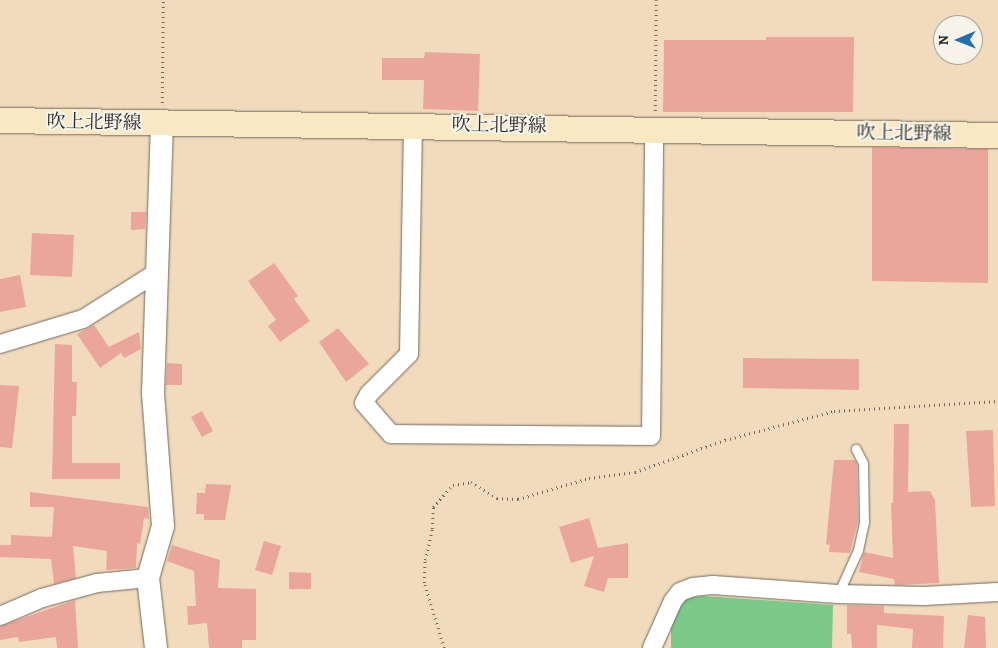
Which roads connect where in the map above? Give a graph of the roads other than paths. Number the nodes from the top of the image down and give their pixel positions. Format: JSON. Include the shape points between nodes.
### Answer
{"nodes":[{"id":1,"x":0,"y":120,"type":"edge"},
{"id":2,"x":162,"y":124,"type":"junction"},
{"id":3,"x":413,"y":125,"type":"junction"},
{"id":4,"x":654,"y":129,"type":"junction"},
{"id":5,"x":998,"y":135,"type":"edge"},
{"id":6,"x":156,"y":273,"type":"junction"},
{"id":7,"x":0,"y":344,"type":"edge"},
{"id":8,"x":856,"y":449,"type":"dead end"},
{"id":9,"x":148,"y":578,"type":"junction"},
{"id":10,"x":998,"y":592,"type":"edge"},
{"id":11,"x":838,"y":594,"type":"junction"},
{"id":12,"x":0,"y":616,"type":"edge"},
{"id":13,"x":156,"y":648,"type":"edge"},
{"id":14,"x":652,"y":648,"type":"edge"}],
"edges":[{"from":1,"to":2,"type":"main road","name":"吹上北野線"},
{"from":2,"to":3,"type":"main road","name":"吹上北野線"},
{"from":2,"to":6,"type":"street"},
{"from":3,"to":4,"type":"main road","name":"吹上北野線"},
{"from":3,"to":4,"type":"street","via":[[409,354],[364,403],[391,434],[651,436]]},
{"from":4,"to":5,"type":"main road","name":"吹上北野線"},
{"from":6,"to":7,"type":"street","via":[[83,319]]},
{"from":6,"to":9,"type":"street","via":[[153,394],[163,526]]},
{"from":8,"to":11,"type":"lane","via":[[863,463],[864,522],[858,550]]},
{"from":9,"to":12,"type":"street","via":[[97,583],[42,598]]},
{"from":9,"to":13,"type":"street"},
{"from":10,"to":11,"type":"street","via":[[924,596]]},
{"from":11,"to":14,"type":"street","via":[[713,585],[693,587],[680,592],[673,601]]}]}
